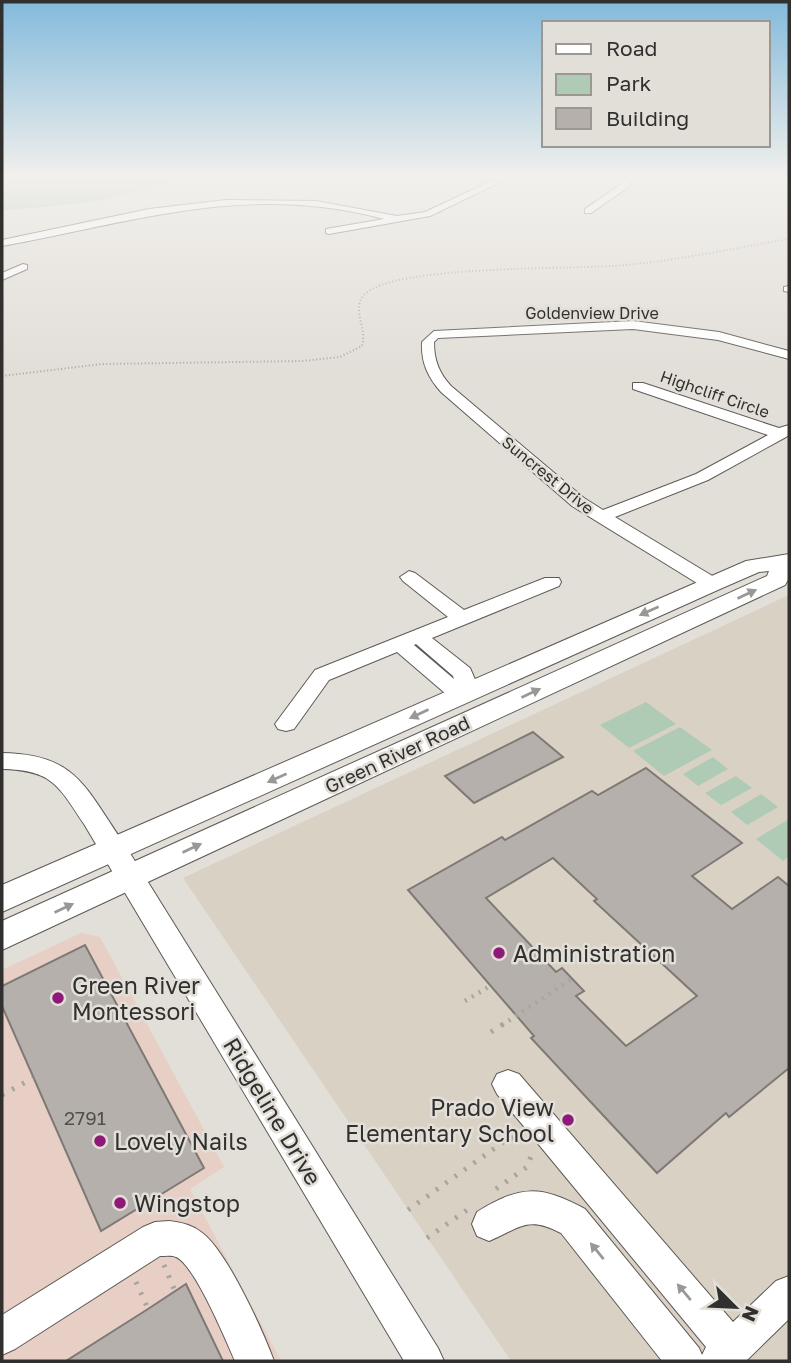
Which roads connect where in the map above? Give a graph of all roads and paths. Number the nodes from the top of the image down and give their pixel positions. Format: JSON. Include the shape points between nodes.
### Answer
{"nodes":[{"id":1,"x":779,"y":241,"type":"edge"},
{"id":2,"x":23,"y":267,"type":"dead end"},
{"id":3,"x":2,"y":277,"type":"edge"},
{"id":4,"x":435,"y":335,"type":"joint"},
{"id":5,"x":789,"y":355,"type":"edge"},
{"id":6,"x":2,"y":376,"type":"edge"},
{"id":7,"x":638,"y":386,"type":"dead end"},
{"id":8,"x":785,"y":432,"type":"edge"},
{"id":9,"x":600,"y":517,"type":"junction"},
{"id":10,"x":786,"y":563,"type":"edge"},
{"id":11,"x":409,"y":576,"type":"dead end"},
{"id":12,"x":552,"y":582,"type":"dead end"},
{"id":13,"x":712,"y":584,"type":"junction"},
{"id":14,"x":702,"y":615,"type":"junction"},
{"id":15,"x":462,"y":618,"type":"junction"},
{"id":16,"x":409,"y":640,"type":"junction"},
{"id":17,"x":466,"y":703,"type":"junction"},
{"id":18,"x":286,"y":724,"type":"dead end"},
{"id":19,"x":2,"y":761,"type":"edge"},
{"id":20,"x":122,"y":863,"type":"junction"},
{"id":21,"x":2,"y":899,"type":"edge"},
{"id":22,"x":2,"y":936,"type":"edge"},
{"id":23,"x":572,"y":979,"type":"dead end"},
{"id":24,"x":490,"y":986,"type":"dead end"},
{"id":25,"x":465,"y":1000,"type":"dead end"},
{"id":26,"x":491,"y":1032,"type":"dead end"},
{"id":27,"x":33,"y":1078,"type":"dead end"},
{"id":28,"x":508,"y":1084,"type":"dead end"},
{"id":29,"x":2,"y":1095,"type":"edge"},
{"id":30,"x":528,"y":1138,"type":"dead end"},
{"id":31,"x":408,"y":1210,"type":"dead end"},
{"id":32,"x":489,"y":1224,"type":"dead end"},
{"id":33,"x":163,"y":1263,"type":"dead end"},
{"id":34,"x":132,"y":1273,"type":"dead end"},
{"id":35,"x":175,"y":1291,"type":"dead end"},
{"id":36,"x":789,"y":1294,"type":"edge"},
{"id":37,"x":148,"y":1309,"type":"dead end"},
{"id":38,"x":2,"y":1336,"type":"edge"},
{"id":39,"x":725,"y":1355,"type":"edge"},
{"id":40,"x":255,"y":1361,"type":"edge"},
{"id":41,"x":425,"y":1361,"type":"edge"},
{"id":42,"x":686,"y":1361,"type":"edge"}],
"edges":[{"from":1,"to":6,"type":"path","via":[[627,265],[426,275],[389,281],[364,295],[358,308],[365,338],[362,346],[340,357],[102,365]]},
{"from":2,"to":3,"type":"street"},
{"from":4,"to":5,"type":"street","name":"Goldenview Drive","via":[[633,326],[719,336]]},
{"from":4,"to":9,"type":"street","name":"Suncrest Drive","via":[[428,342],[427,361],[435,377],[559,488]]},
{"from":7,"to":8,"type":"street","name":"Highcliff Circle"},
{"from":8,"to":9,"type":"street","via":[[702,477]]},
{"from":9,"to":13,"type":"street","name":"Suncrest Drive"},
{"from":10,"to":13,"type":"main road","name":"Green River Road","via":[[754,566]]},
{"from":14,"to":10,"type":"main road","name":"Green River Road","one_way":true,"via":[[777,580]]},
{"from":11,"to":15,"type":"street"},
{"from":12,"to":15,"type":"street"},
{"from":13,"to":14,"type":"main road"},
{"from":13,"to":17,"type":"main road","name":"Green River Road","one_way":true},
{"from":17,"to":14,"type":"main road","name":"Green River Road","one_way":true},
{"from":15,"to":16,"type":"street"},
{"from":16,"to":17,"type":"street"},
{"from":16,"to":18,"type":"street","via":[[322,675]]},
{"from":17,"to":20,"type":"main road","name":"Green River Road"},
{"from":19,"to":20,"type":"street","name":"Ridgeline Drive","via":[[32,763],[61,775]]},
{"from":20,"to":21,"type":"main road","name":"Green River Road"},
{"from":22,"to":20,"type":"main road","name":"Green River Road","one_way":true},
{"from":20,"to":41,"type":"street","name":"Ridgeline Drive"},
{"from":23,"to":26,"type":"path"},
{"from":24,"to":25,"type":"path"},
{"from":27,"to":29,"type":"path"},
{"from":39,"to":28,"type":"street","one_way":true},
{"from":30,"to":31,"type":"path","via":[[509,1138]]},
{"from":42,"to":32,"type":"street","one_way":true,"via":[[573,1221],[535,1206],[514,1208]]},
{"from":33,"to":35,"type":"path"},
{"from":34,"to":37,"type":"path"},
{"from":36,"to":39,"type":"street"},
{"from":38,"to":40,"type":"street","via":[[155,1239],[174,1238],[190,1245],[204,1261]]}]}
